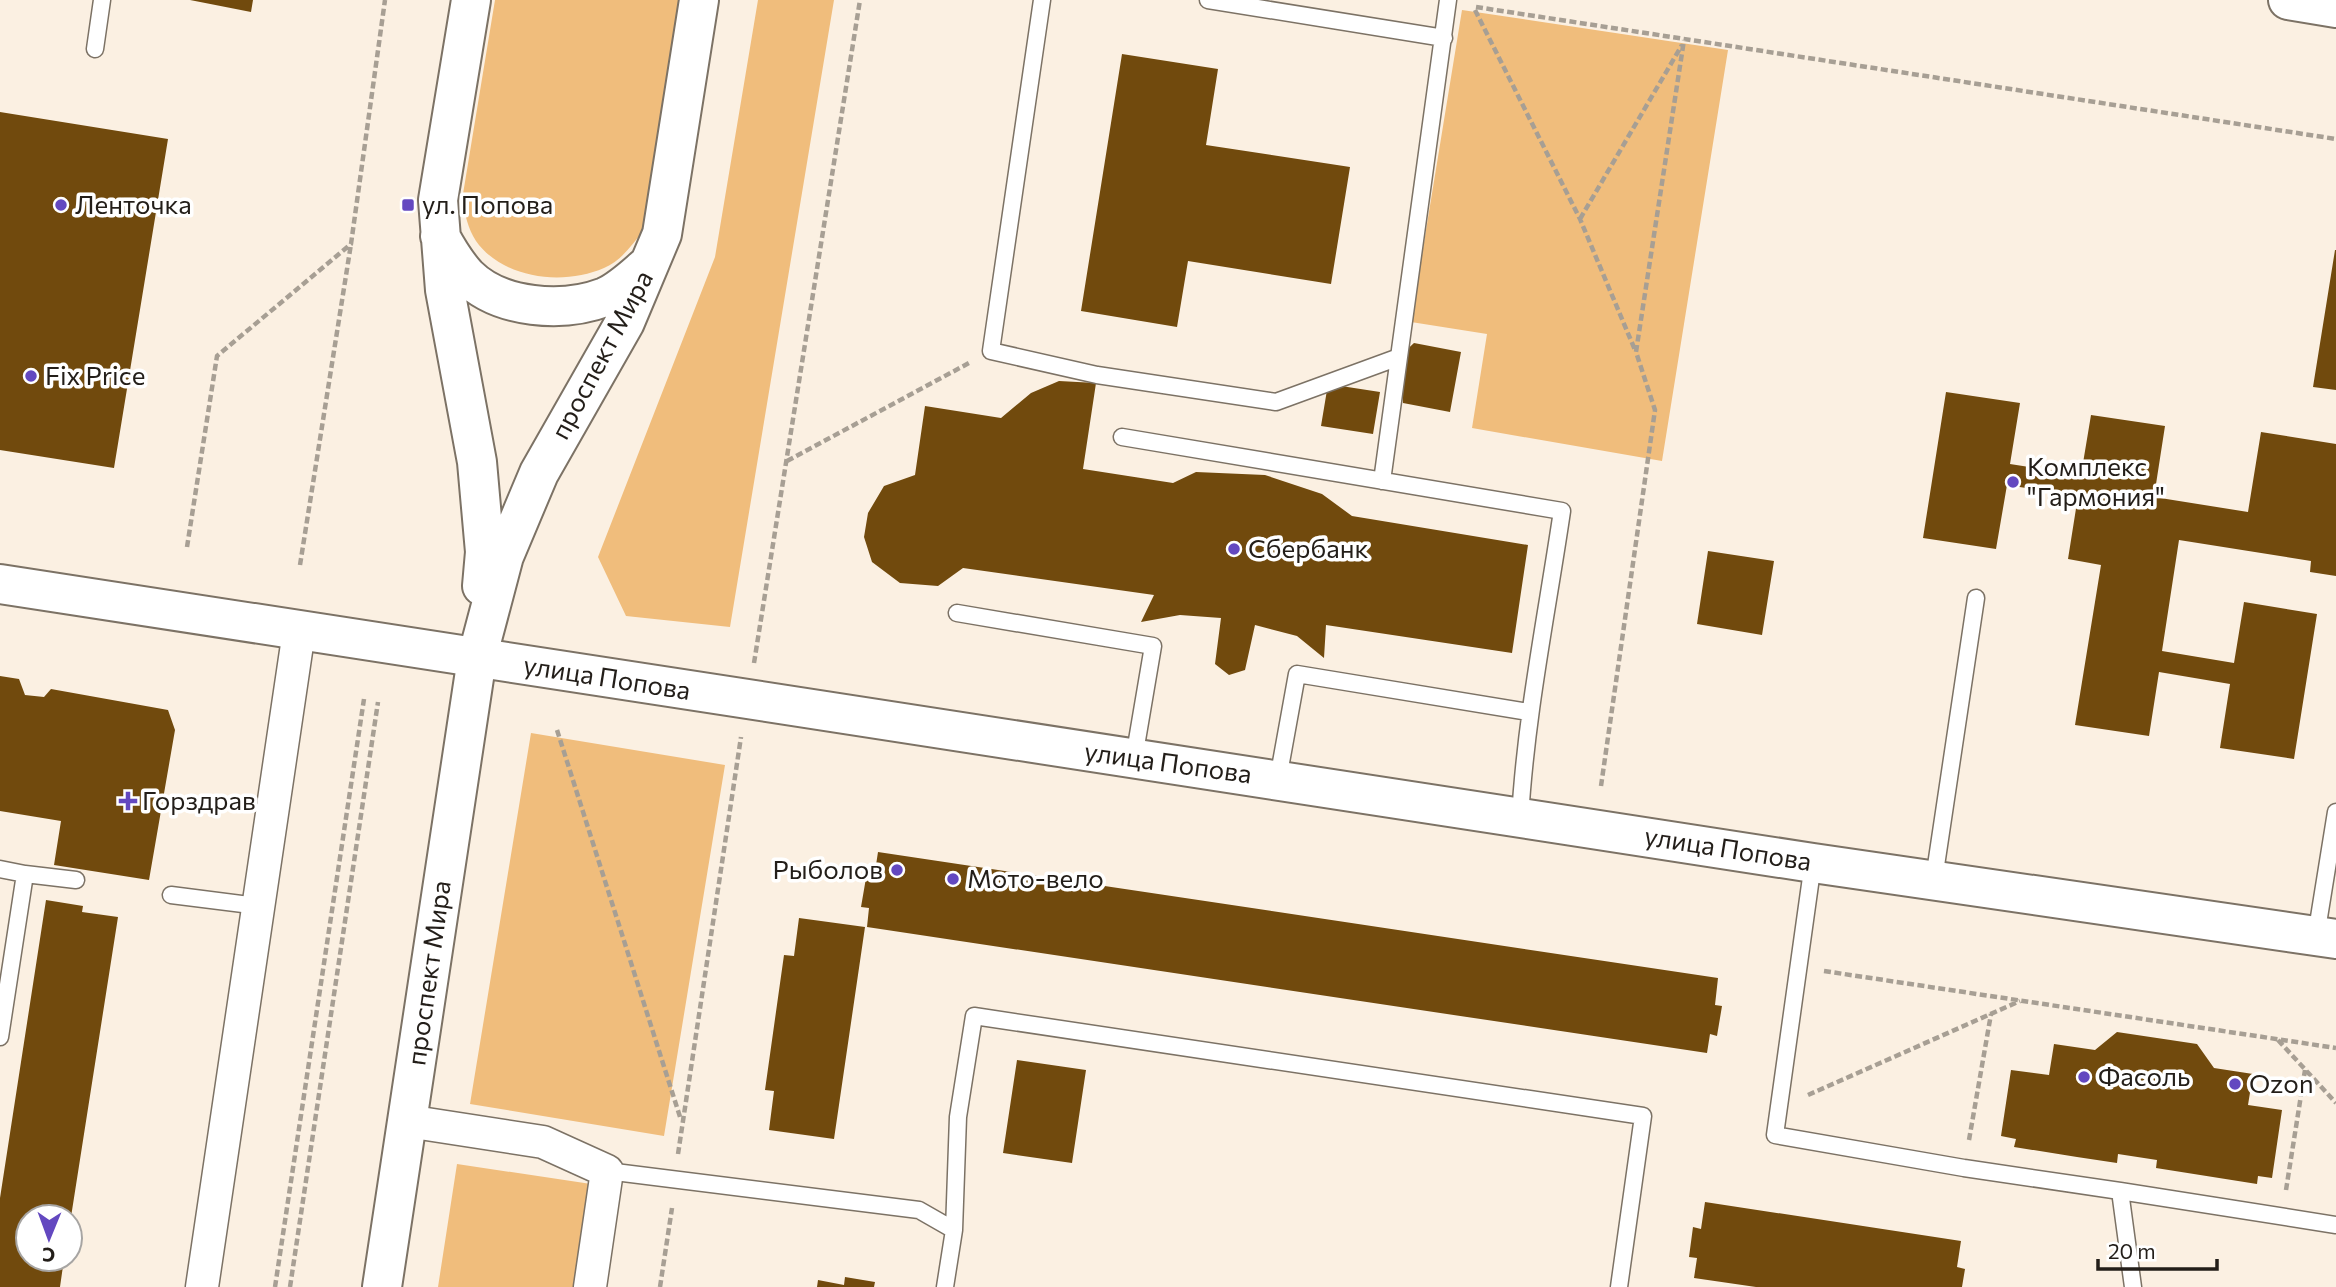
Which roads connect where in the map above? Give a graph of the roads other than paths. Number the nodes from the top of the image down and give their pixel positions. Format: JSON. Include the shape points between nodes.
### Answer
{"nodes":[{"id":1,"x":103,"y":0,"type":"edge"},
{"id":2,"x":471,"y":0,"type":"edge"},
{"id":3,"x":699,"y":0,"type":"edge"},
{"id":4,"x":1042,"y":0,"type":"edge"},
{"id":5,"x":1208,"y":0,"type":"edge"},
{"id":6,"x":1448,"y":0,"type":"edge"},
{"id":7,"x":2288,"y":0,"type":"edge"},
{"id":8,"x":2336,"y":8,"type":"edge"},
{"id":9,"x":1444,"y":38,"type":"junction"},
{"id":10,"x":95,"y":49,"type":"dead end"},
{"id":11,"x":439,"y":234,"type":"junction"},
{"id":12,"x":652,"y":261,"type":"junction"},
{"id":13,"x":1399,"y":357,"type":"junction"},
{"id":14,"x":1122,"y":437,"type":"dead end"},
{"id":15,"x":1382,"y":481,"type":"junction"},
{"id":16,"x":0,"y":584,"type":"edge"},
{"id":17,"x":1976,"y":598,"type":"dead end"},
{"id":18,"x":957,"y":613,"type":"dead end"},
{"id":19,"x":299,"y":631,"type":"junction"},
{"id":20,"x":477,"y":658,"type":"junction"},
{"id":21,"x":1528,"y":712,"type":"junction"},
{"id":22,"x":1134,"y":758,"type":"junction"},
{"id":23,"x":1278,"y":779,"type":"junction"},
{"id":24,"x":2336,"y":812,"type":"edge"},
{"id":25,"x":1520,"y":818,"type":"junction"},
{"id":26,"x":1813,"y":863,"type":"junction"},
{"id":27,"x":0,"y":869,"type":"edge"},
{"id":28,"x":25,"y":874,"type":"junction"},
{"id":29,"x":1934,"y":879,"type":"junction"},
{"id":30,"x":76,"y":880,"type":"dead end"},
{"id":31,"x":171,"y":895,"type":"dead end"},
{"id":32,"x":258,"y":906,"type":"junction"},
{"id":33,"x":2326,"y":938,"type":"edge"},
{"id":34,"x":0,"y":1037,"type":"edge"},
{"id":35,"x":407,"y":1121,"type":"junction"},
{"id":36,"x":607,"y":1171,"type":"junction"},
{"id":37,"x":2120,"y":1191,"type":"junction"},
{"id":38,"x":2336,"y":1225,"type":"edge"},
{"id":39,"x":954,"y":1230,"type":"junction"},
{"id":40,"x":202,"y":1287,"type":"edge"},
{"id":41,"x":382,"y":1287,"type":"edge"},
{"id":42,"x":590,"y":1287,"type":"edge"},
{"id":43,"x":945,"y":1287,"type":"edge"},
{"id":44,"x":1619,"y":1287,"type":"edge"},
{"id":45,"x":2133,"y":1287,"type":"edge"}],
"edges":[{"from":1,"to":10,"type":"lane"},
{"from":2,"to":11,"type":"street","name":"проспект Мира","via":[[438,200]]},
{"from":3,"to":12,"type":"street","name":"проспект Мира","via":[[662,234]]},
{"from":4,"to":13,"type":"lane","via":[[991,351],[1097,375],[1276,402]]},
{"from":5,"to":9,"type":"lane"},
{"from":6,"to":9,"type":"lane"},
{"from":7,"to":8,"type":"street"},
{"from":9,"to":13,"type":"lane"},
{"from":11,"to":12,"type":"street","via":[[469,278],[502,298],[557,307],[607,296]]},
{"from":11,"to":20,"type":"street","name":"проспект Мира","via":[[477,462],[485,552]]},
{"from":12,"to":20,"type":"street","name":"проспект Мира","via":[[625,322],[539,473],[504,556]]},
{"from":13,"to":15,"type":"lane"},
{"from":14,"to":15,"type":"lane"},
{"from":15,"to":21,"type":"lane","via":[[1562,511]]},
{"from":16,"to":19,"type":"street","name":"улица Попова"},
{"from":17,"to":29,"type":"lane"},
{"from":18,"to":22,"type":"lane","via":[[1153,646]]},
{"from":19,"to":20,"type":"street","name":"улица Попова"},
{"from":19,"to":32,"type":"street"},
{"from":20,"to":22,"type":"street","name":"улица Попова"},
{"from":20,"to":35,"type":"street","name":"проспект Мира"},
{"from":21,"to":23,"type":"lane","via":[[1297,674]]},
{"from":21,"to":25,"type":"lane"},
{"from":22,"to":23,"type":"street","name":"улица Попова"},
{"from":23,"to":25,"type":"street","name":"улица Попова"},
{"from":24,"to":33,"type":"lane"},
{"from":25,"to":26,"type":"street","name":"улица Попова"},
{"from":26,"to":29,"type":"street","name":"улица Попова"},
{"from":26,"to":37,"type":"lane","via":[[1775,1135]]},
{"from":27,"to":28,"type":"lane"},
{"from":28,"to":30,"type":"lane"},
{"from":28,"to":34,"type":"lane"},
{"from":29,"to":33,"type":"street","name":"улица Попова"},
{"from":31,"to":32,"type":"lane"},
{"from":32,"to":40,"type":"street"},
{"from":35,"to":36,"type":"street","via":[[543,1142]]},
{"from":35,"to":41,"type":"street","name":"проспект Мира"},
{"from":36,"to":39,"type":"lane","via":[[919,1210]]},
{"from":36,"to":42,"type":"street"},
{"from":37,"to":38,"type":"lane"},
{"from":37,"to":45,"type":"lane"},
{"from":39,"to":43,"type":"lane"},
{"from":39,"to":44,"type":"lane","via":[[958,1117],[974,1016],[1643,1116]]}]}
